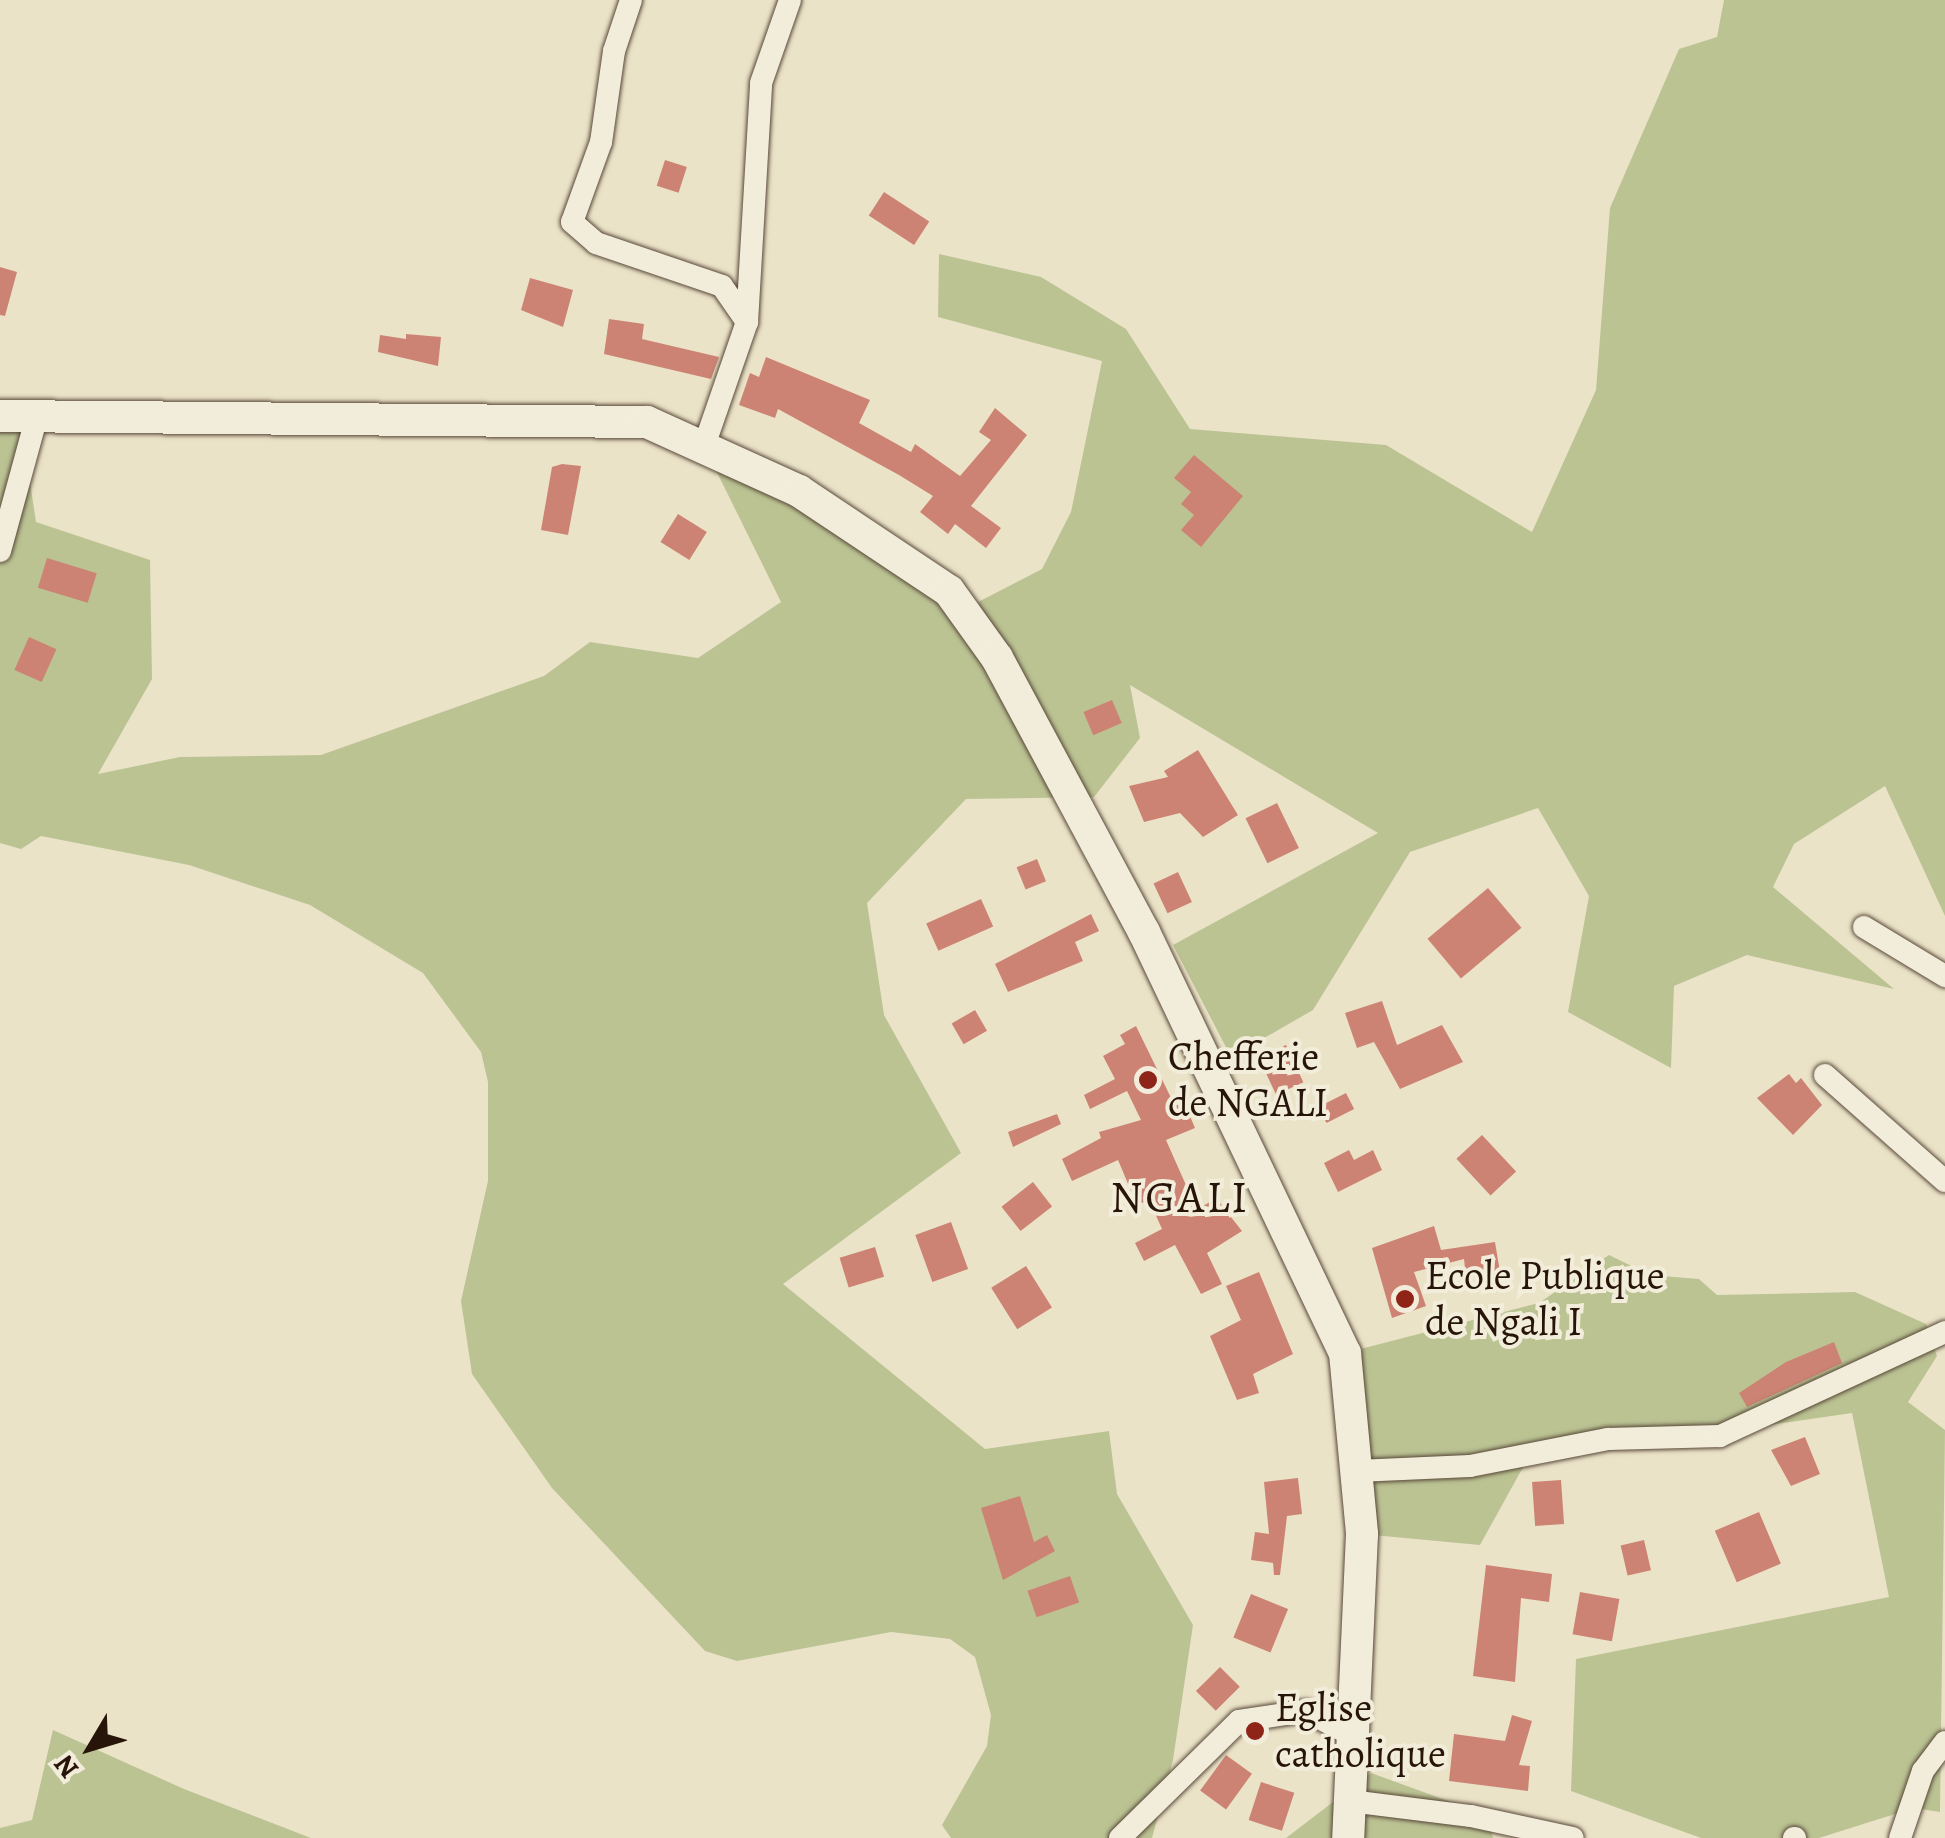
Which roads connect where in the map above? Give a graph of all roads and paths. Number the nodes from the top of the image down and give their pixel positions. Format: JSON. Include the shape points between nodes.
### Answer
{"nodes":[{"id":1,"x":631,"y":0,"type":"edge"},
{"id":2,"x":790,"y":0,"type":"edge"},
{"id":3,"x":747,"y":322,"type":"junction"},
{"id":4,"x":0,"y":416,"type":"edge"},
{"id":5,"x":36,"y":418,"type":"junction"},
{"id":6,"x":704,"y":446,"type":"junction"},
{"id":7,"x":0,"y":551,"type":"edge"},
{"id":8,"x":1864,"y":927,"type":"dead end"},
{"id":9,"x":1945,"y":976,"type":"edge"},
{"id":10,"x":1825,"y":1075,"type":"dead end"},
{"id":11,"x":1945,"y":1180,"type":"edge"},
{"id":12,"x":1945,"y":1332,"type":"edge"},
{"id":13,"x":1356,"y":1472,"type":"junction"},
{"id":14,"x":1357,"y":1738,"type":"junction"},
{"id":15,"x":1945,"y":1742,"type":"edge"},
{"id":16,"x":1350,"y":1801,"type":"junction"},
{"id":17,"x":1120,"y":1838,"type":"edge"},
{"id":18,"x":1348,"y":1838,"type":"edge"},
{"id":19,"x":1573,"y":1838,"type":"edge"},
{"id":20,"x":1900,"y":1838,"type":"edge"}],
"edges":[{"from":1,"to":3,"type":"street","via":[[614,50],[601,142],[572,222],[596,243],[722,286]]},
{"from":2,"to":3,"type":"street","via":[[761,83]]},
{"from":3,"to":6,"type":"street"},
{"from":4,"to":5,"type":"street"},
{"from":5,"to":6,"type":"street","via":[[647,422]]},
{"from":5,"to":7,"type":"street"},
{"from":6,"to":13,"type":"street","via":[[798,491],[949,591],[997,658],[1144,932],[1344,1354]]},
{"from":8,"to":9,"type":"street"},
{"from":10,"to":11,"type":"street"},
{"from":12,"to":13,"type":"street","via":[[1720,1436],[1608,1438],[1470,1466]]},
{"from":13,"to":14,"type":"street","via":[[1362,1534]]},
{"from":14,"to":16,"type":"street"},
{"from":14,"to":17,"type":"street","via":[[1306,1711],[1239,1721]]},
{"from":15,"to":20,"type":"street","via":[[1923,1771]]},
{"from":16,"to":18,"type":"street"},
{"from":16,"to":19,"type":"street"}]}
